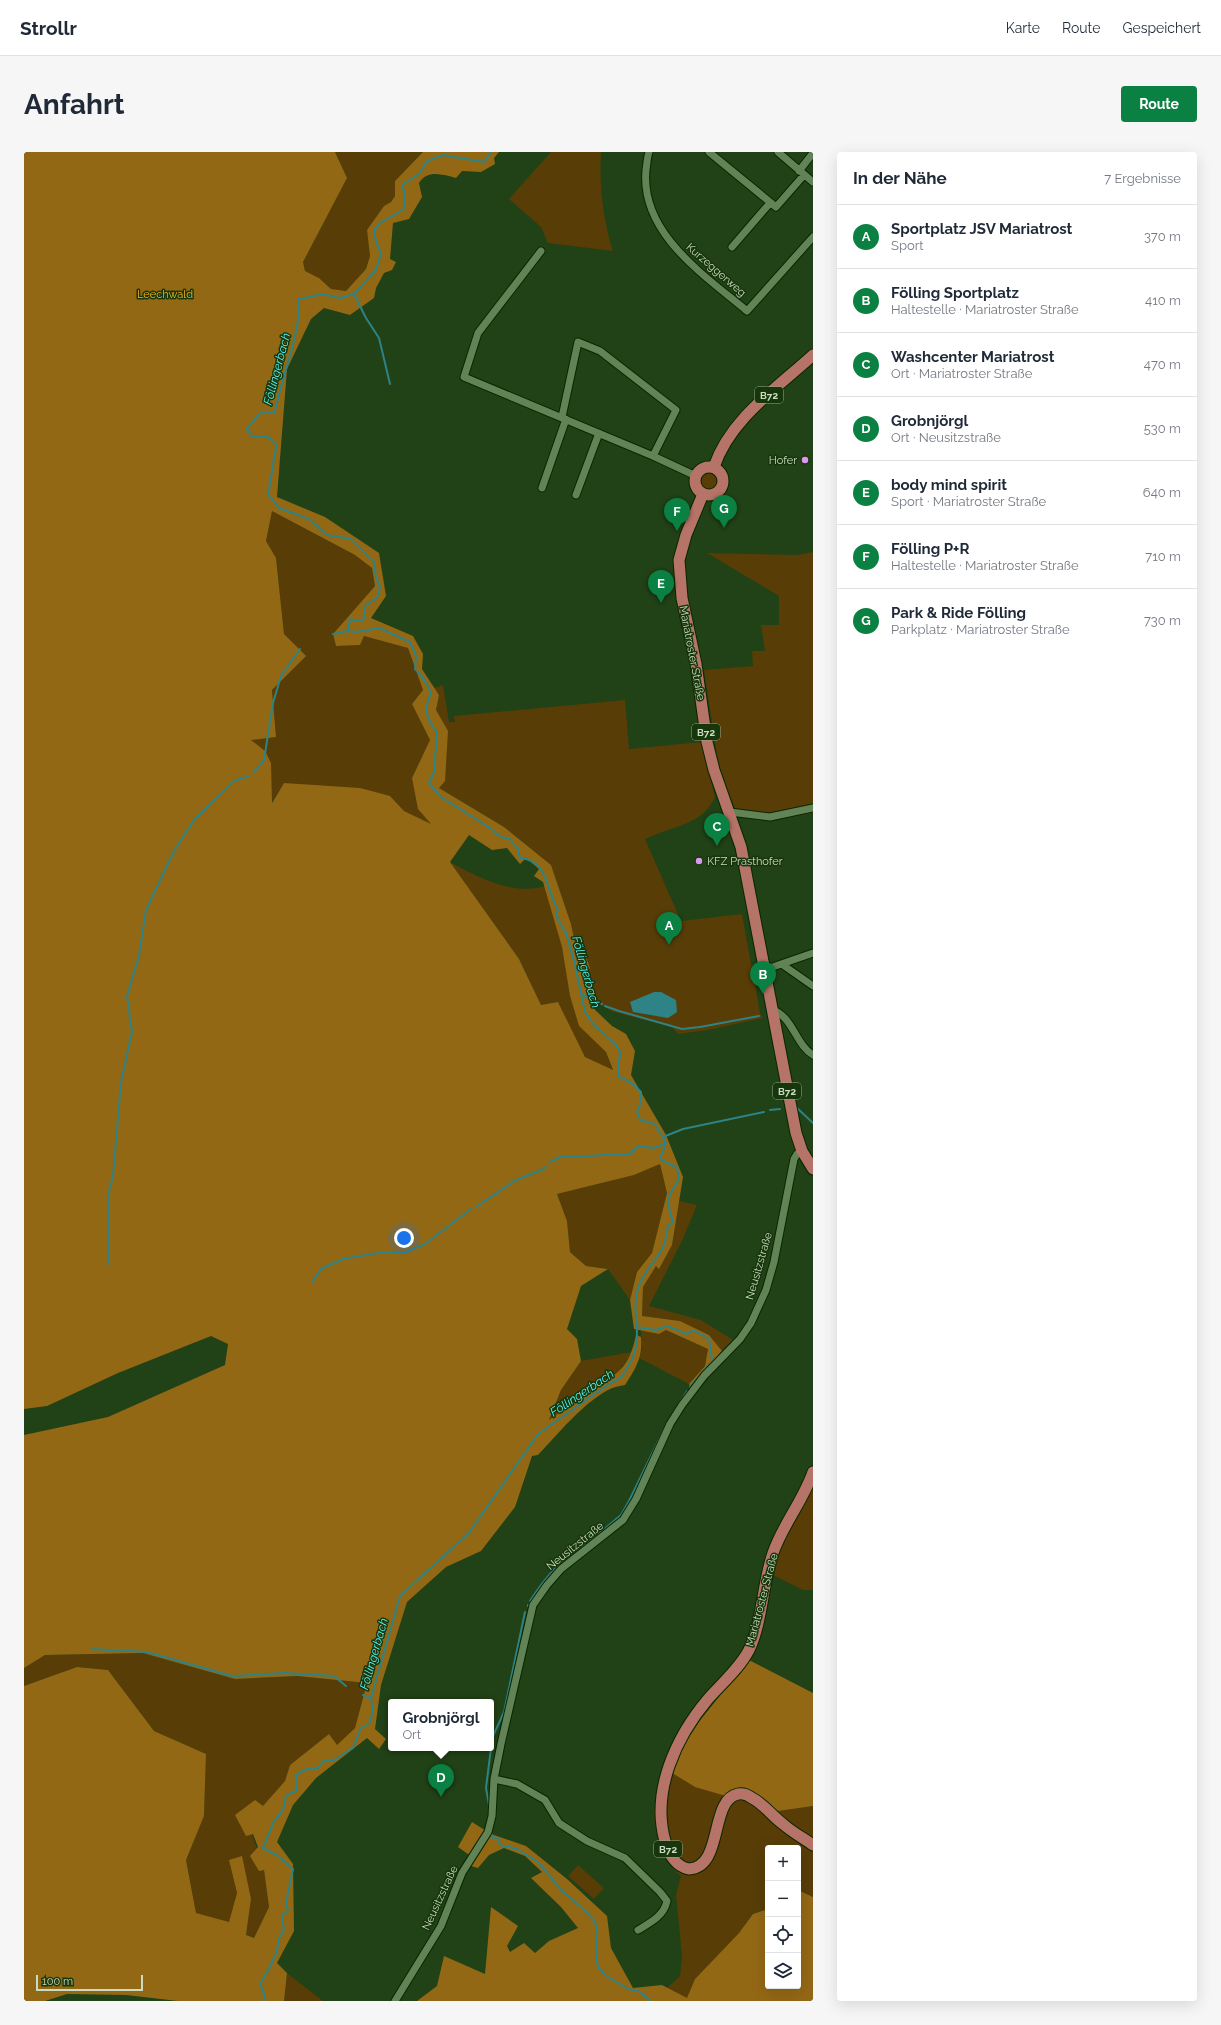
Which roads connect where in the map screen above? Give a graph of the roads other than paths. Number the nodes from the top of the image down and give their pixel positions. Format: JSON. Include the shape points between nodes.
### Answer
{"nodes":[{"id":1,"x":649,"y":152,"type":"edge"},
{"id":2,"x":709,"y":152,"type":"edge"},
{"id":3,"x":778,"y":152,"type":"edge"},
{"id":4,"x":813,"y":153,"type":"edge"},
{"id":5,"x":801,"y":173,"type":"junction"},
{"id":6,"x":813,"y":182,"type":"edge"},
{"id":7,"x":770,"y":203,"type":"junction"},
{"id":8,"x":813,"y":237,"type":"edge"},
{"id":9,"x":732,"y":247,"type":"dead end"},
{"id":10,"x":541,"y":251,"type":"dead end"},
{"id":11,"x":813,"y":355,"type":"edge"},
{"id":12,"x":564,"y":418,"type":"junction"},
{"id":13,"x":600,"y":433,"type":"junction"},
{"id":14,"x":653,"y":456,"type":"junction"},
{"id":15,"x":714,"y":467,"type":"junction"},
{"id":16,"x":696,"y":476,"type":"junction"},
{"id":17,"x":542,"y":488,"type":"dead end"},
{"id":18,"x":703,"y":494,"type":"junction"},
{"id":19,"x":576,"y":495,"type":"dead end"},
{"id":20,"x":813,"y":808,"type":"edge"},
{"id":21,"x":730,"y":812,"type":"junction"},
{"id":22,"x":813,"y":953,"type":"edge"},
{"id":23,"x":783,"y":965,"type":"junction"},
{"id":24,"x":764,"y":970,"type":"junction"},
{"id":25,"x":813,"y":986,"type":"edge"},
{"id":26,"x":771,"y":1009,"type":"junction"},
{"id":27,"x":813,"y":1055,"type":"edge"},
{"id":28,"x":802,"y":1151,"type":"junction"},
{"id":29,"x":813,"y":1169,"type":"edge"},
{"id":30,"x":813,"y":1472,"type":"edge"},
{"id":31,"x":494,"y":1779,"type":"junction"},
{"id":32,"x":813,"y":1845,"type":"edge"},
{"id":33,"x":638,"y":1930,"type":"dead end"},
{"id":34,"x":395,"y":2001,"type":"edge"}],
"edges":[{"from":1,"to":8,"type":"street","name":"Kurzeggerweg","via":[[645,179],[648,201],[658,224],[676,250],[747,311]]},
{"from":2,"to":7,"type":"street"},
{"from":3,"to":5,"type":"street"},
{"from":4,"to":5,"type":"street"},
{"from":5,"to":6,"type":"street"},
{"from":5,"to":7,"type":"street","via":[[776,207]]},
{"from":7,"to":9,"type":"street"},
{"from":10,"to":12,"type":"street","via":[[478,333],[464,377]]},
{"from":11,"to":15,"type":"main road","number":"B72","via":[[743,419],[728,437]]},
{"from":12,"to":13,"type":"street"},
{"from":12,"to":14,"type":"street","via":[[578,342],[600,351],[676,410]]},
{"from":12,"to":17,"type":"street"},
{"from":13,"to":14,"type":"street"},
{"from":13,"to":19,"type":"street"},
{"from":14,"to":16,"type":"street"},
{"from":15,"to":16,"type":"main road","via":[[701,469]]},
{"from":15,"to":18,"type":"main road","via":[[724,477],[722,488],[714,494]]},
{"from":16,"to":18,"type":"main road","via":[[696,486]]},
{"from":18,"to":21,"type":"main road","name":"Mariatroster Straße","number":"B72","via":[[686,535],[679,560],[679,574],[707,742],[714,770]]},
{"from":20,"to":21,"type":"street","via":[[770,817]]},
{"from":21,"to":24,"type":"main road","name":"Mariatroster Straße","number":"B72","via":[[741,847]]},
{"from":22,"to":23,"type":"street"},
{"from":23,"to":24,"type":"street"},
{"from":23,"to":25,"type":"street"},
{"from":24,"to":26,"type":"main road","name":"Mariatroster Straße","number":"B72"},
{"from":26,"to":27,"type":"street","via":[[780,1012],[804,1049]]},
{"from":26,"to":28,"type":"main road","name":"Mariatroster Straße","number":"B72","via":[[793,1120]]},
{"from":28,"to":29,"type":"main road","name":"Mariatroster Straße","number":"B72"},
{"from":28,"to":31,"type":"street","name":"Neusitzstraße","via":[[796,1154],[794,1159],[774,1262],[751,1323],[740,1340],[704,1376],[682,1404],[670,1424],[636,1499],[623,1520],[561,1569],[533,1605]]},
{"from":30,"to":32,"type":"main road","name":"Mariatroster Straße","number":"B72","via":[[780,1534],[772,1555],[750,1648],[737,1668],[707,1701],[671,1758],[661,1812],[662,1833],[666,1846],[677,1863],[685,1869],[699,1867],[706,1860],[722,1810],[729,1799],[739,1794],[754,1799]]},
{"from":31,"to":33,"type":"street","via":[[517,1784],[545,1800],[559,1823],[587,1841],[625,1858],[660,1892],[668,1901],[666,1909],[653,1922]]},
{"from":31,"to":34,"type":"street","name":"Neusitzstraße","via":[[492,1816],[488,1832],[462,1873],[441,1926]]}]}
